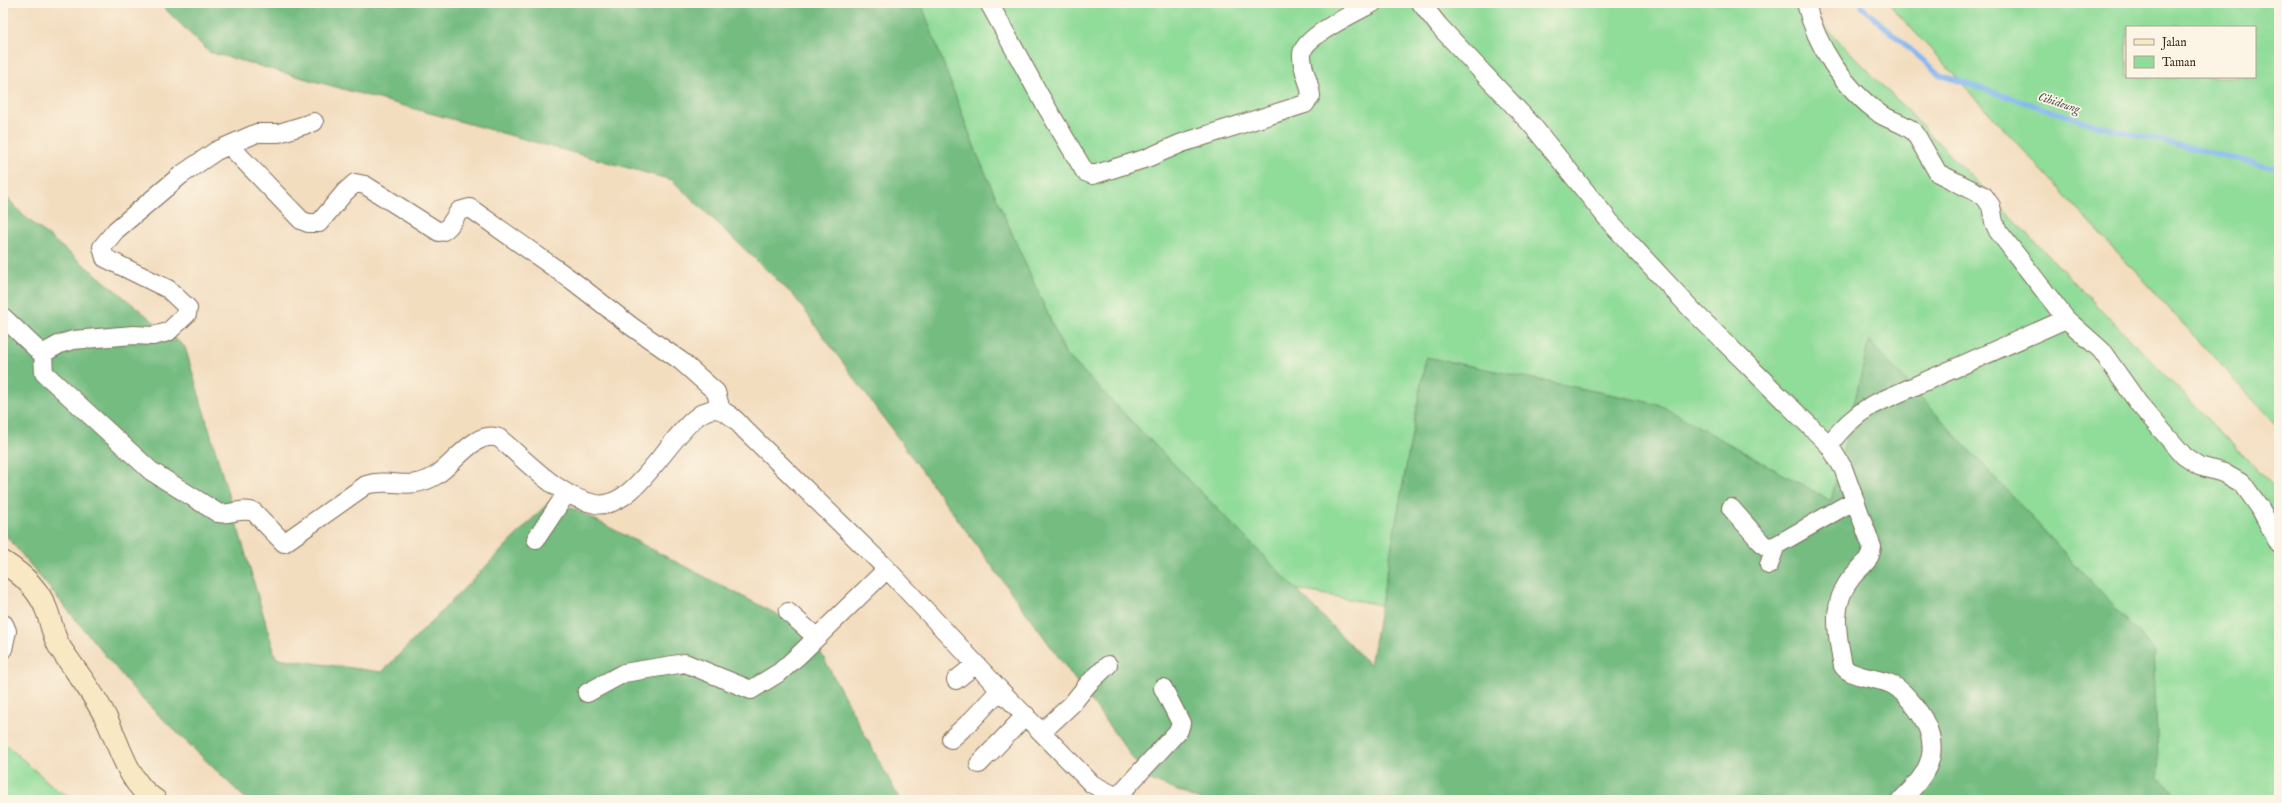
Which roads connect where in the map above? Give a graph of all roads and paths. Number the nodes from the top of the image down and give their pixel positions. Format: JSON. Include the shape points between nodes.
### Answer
{"nodes":[{"id":1,"x":989,"y":3,"type":"edge"},
{"id":2,"x":1373,"y":3,"type":"edge"},
{"id":3,"x":1421,"y":3,"type":"edge"},
{"id":4,"x":1806,"y":3,"type":"edge"},
{"id":5,"x":314,"y":122,"type":"dead end"},
{"id":6,"x":229,"y":145,"type":"junction"},
{"id":7,"x":3,"y":317,"type":"edge"},
{"id":8,"x":2066,"y":319,"type":"junction"},
{"id":9,"x":42,"y":354,"type":"junction"},
{"id":10,"x":721,"y":410,"type":"junction"},
{"id":11,"x":1829,"y":445,"type":"junction"},
{"id":12,"x":566,"y":494,"type":"junction"},
{"id":13,"x":1855,"y":500,"type":"junction"},
{"id":14,"x":1731,"y":508,"type":"dead end"},
{"id":15,"x":536,"y":539,"type":"dead end"},
{"id":16,"x":2279,"y":544,"type":"edge"},
{"id":17,"x":1776,"y":545,"type":"junction"},
{"id":18,"x":3,"y":562,"type":"edge"},
{"id":19,"x":1769,"y":566,"type":"dead end"},
{"id":20,"x":887,"y":569,"type":"junction"},
{"id":21,"x":788,"y":612,"type":"dead end"},
{"id":22,"x":4,"y":624,"type":"edge"},
{"id":23,"x":816,"y":637,"type":"junction"},
{"id":24,"x":3,"y":649,"type":"edge"},
{"id":25,"x":976,"y":664,"type":"junction"},
{"id":26,"x":1108,"y":665,"type":"dead end"},
{"id":27,"x":956,"y":680,"type":"dead end"},
{"id":28,"x":1163,"y":688,"type":"dead end"},
{"id":29,"x":1000,"y":690,"type":"junction"},
{"id":30,"x":587,"y":693,"type":"dead end"},
{"id":31,"x":1026,"y":715,"type":"junction"},
{"id":32,"x":1042,"y":732,"type":"junction"},
{"id":33,"x":951,"y":739,"type":"dead end"},
{"id":34,"x":979,"y":764,"type":"dead end"},
{"id":35,"x":1117,"y":798,"type":"edge"},
{"id":36,"x":155,"y":800,"type":"edge"},
{"id":37,"x":1901,"y":800,"type":"edge"}],
"edges":[{"from":1,"to":2,"type":"street","via":[[1085,172],[1093,176],[1182,143],[1305,104],[1311,96],[1302,60],[1304,46]]},
{"from":3,"to":11,"type":"street","via":[[1439,26],[1532,125],[1611,223],[1693,311]]},
{"from":4,"to":8,"type":"street","via":[[1816,33],[1840,74],[1879,113],[1915,133],[1938,173],[1984,196],[1991,206],[1998,231]]},
{"from":5,"to":6,"type":"street","via":[[279,133],[257,133]]},
{"from":6,"to":9,"type":"street","via":[[181,175],[116,230],[102,247],[106,258],[168,289],[188,308],[187,314],[168,332],[153,336],[72,340]]},
{"from":6,"to":10,"type":"street","via":[[301,220],[308,223],[319,222],[345,192],[356,184],[365,184],[439,232],[444,232],[459,211],[470,208],[682,361],[716,392]]},
{"from":7,"to":9,"type":"street"},
{"from":8,"to":11,"type":"street","via":[[1872,405],[1839,430]]},
{"from":8,"to":16,"type":"street","via":[[2101,350],[2138,404],[2184,456],[2199,466],[2224,473],[2244,484]]},
{"from":9,"to":12,"type":"street","via":[[44,373],[151,471],[218,513],[224,515],[247,510],[254,512],[284,543],[366,485],[424,482],[438,474],[477,441],[486,437],[499,438]]},
{"from":10,"to":12,"type":"street","via":[[712,410],[695,419],[630,491],[616,502],[595,504]]},
{"from":10,"to":20,"type":"street","via":[[744,429]]},
{"from":11,"to":13,"type":"street","via":[[1843,468]]},
{"from":12,"to":15,"type":"street"},
{"from":13,"to":17,"type":"street"},
{"from":13,"to":37,"type":"street","via":[[1872,547],[1871,557],[1852,577],[1842,592],[1836,608],[1843,666],[1852,674],[1877,678],[1895,686],[1922,716],[1933,746],[1929,762],[1917,785]]},
{"from":14,"to":17,"type":"street","via":[[1765,546]]},
{"from":17,"to":19,"type":"street"},
{"from":18,"to":36,"type":"street","via":[[27,580],[42,600],[58,644],[93,694],[122,755],[146,794]]},
{"from":20,"to":23,"type":"street","via":[[844,613]]},
{"from":20,"to":25,"type":"street"},
{"from":21,"to":23,"type":"street"},
{"from":22,"to":24,"type":"street","via":[[7,631]]},
{"from":23,"to":30,"type":"street","via":[[780,672],[751,690],[685,663],[624,673]]},
{"from":25,"to":27,"type":"street"},
{"from":25,"to":29,"type":"street"},
{"from":26,"to":32,"type":"street"},
{"from":28,"to":35,"type":"street","via":[[1181,723],[1179,730]]},
{"from":29,"to":31,"type":"street"},
{"from":29,"to":33,"type":"street"},
{"from":31,"to":32,"type":"street"},
{"from":31,"to":34,"type":"street"},
{"from":32,"to":35,"type":"street","via":[[1092,784]]}]}
